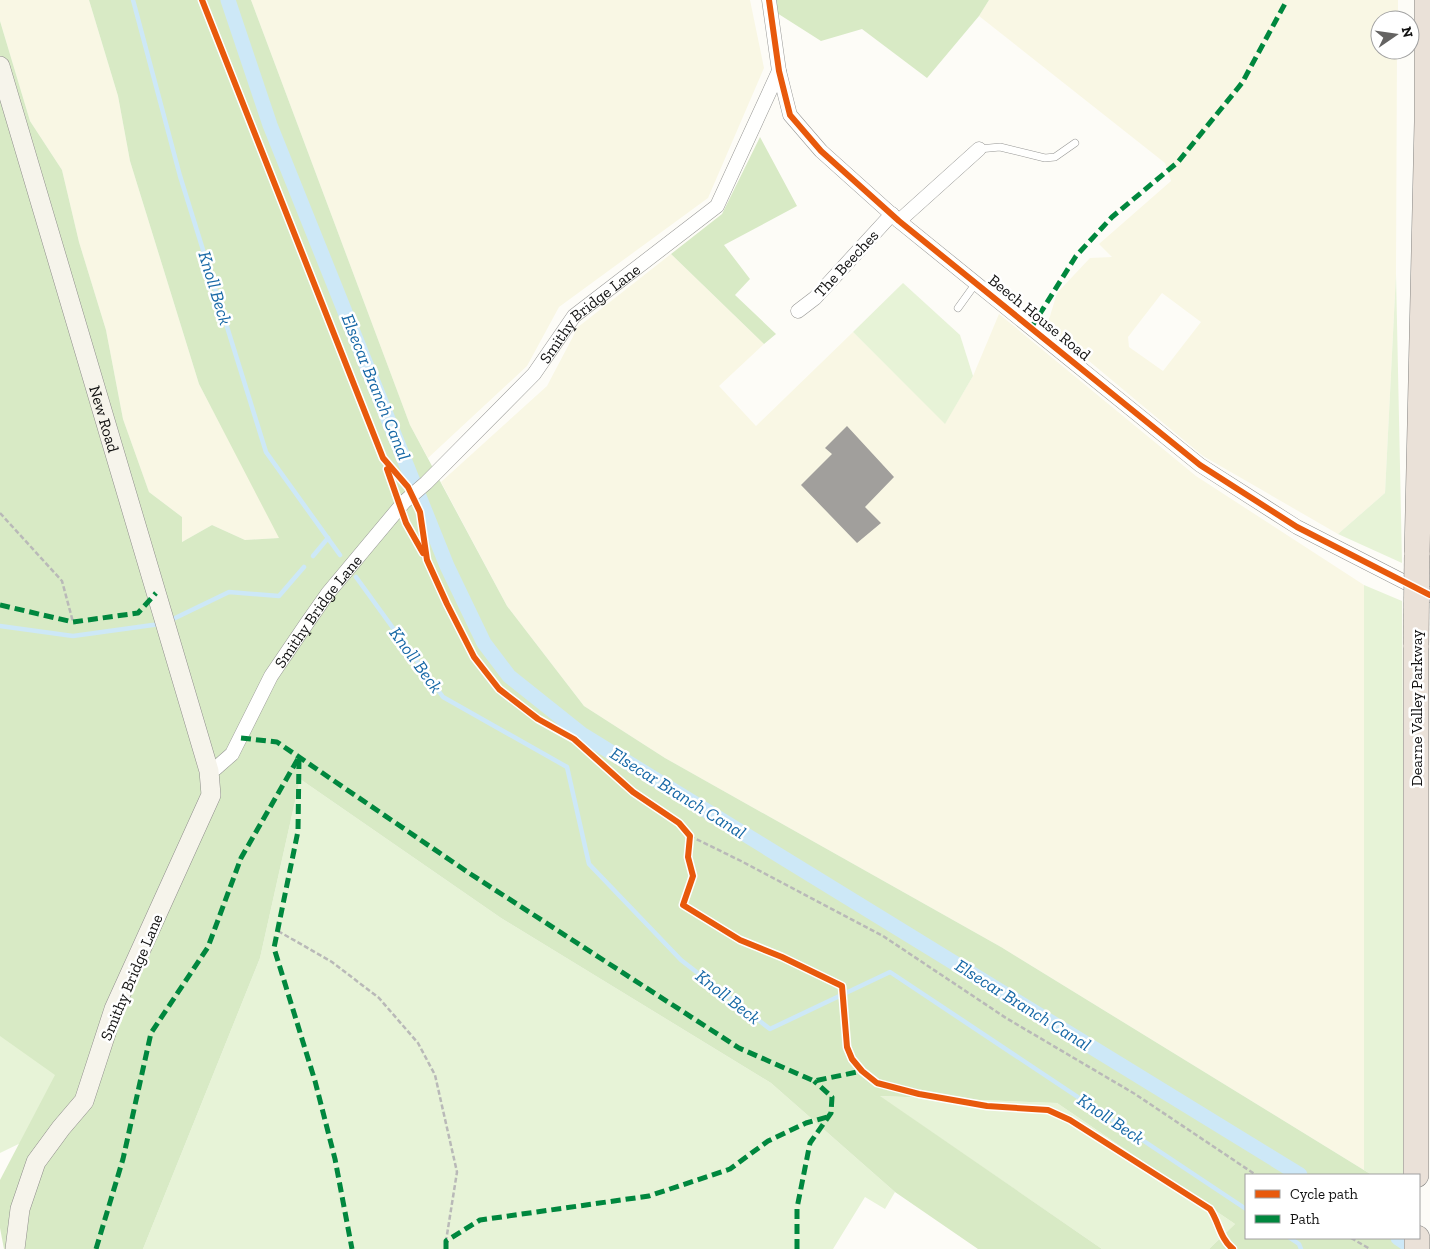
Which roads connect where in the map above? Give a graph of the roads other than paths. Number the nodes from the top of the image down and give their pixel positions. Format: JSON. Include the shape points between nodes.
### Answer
{"nodes":[{"id":1,"x":769,"y":0,"type":"edge"},
{"id":2,"x":1427,"y":0,"type":"edge"},
{"id":3,"x":0,"y":66,"type":"edge"},
{"id":4,"x":779,"y":71,"type":"junction"},
{"id":5,"x":1075,"y":144,"type":"dead end"},
{"id":6,"x":979,"y":149,"type":"joint"},
{"id":7,"x":896,"y":217,"type":"junction"},
{"id":8,"x":976,"y":283,"type":"junction"},
{"id":9,"x":958,"y":308,"type":"dead end"},
{"id":10,"x":798,"y":312,"type":"dead end"},
{"id":11,"x":1430,"y":595,"type":"edge"},
{"id":12,"x":209,"y":771,"type":"junction"},
{"id":13,"x":1416,"y":1167,"type":"edge"},
{"id":14,"x":15,"y":1249,"type":"edge"}],
"edges":[{"from":1,"to":4,"type":"street","name":"Beech House Road"},
{"from":2,"to":13,"type":"highway","name":"Dearne Valley Parkway","bridge":true,"via":[[1416,645]]},
{"from":3,"to":12,"type":"main road","name":"New Road"},
{"from":4,"to":7,"type":"street","name":"Beech House Road","via":[[790,114],[821,151]]},
{"from":4,"to":12,"type":"street","name":"Smithy Bridge Lane","via":[[716,206],[574,316],[534,374],[404,502],[328,592],[271,676],[232,754]]},
{"from":5,"to":6,"type":"lane","via":[[1055,157],[1046,158],[1000,147]]},
{"from":6,"to":7,"type":"street","name":"The Beeches"},
{"from":7,"to":8,"type":"street","name":"Beech House Road"},
{"from":7,"to":10,"type":"street","name":"The Beeches"},
{"from":8,"to":9,"type":"lane"},
{"from":8,"to":11,"type":"street","name":"Beech House Road","via":[[1200,465],[1297,527]]},
{"from":12,"to":14,"type":"main road","name":"Smithy Bridge Lane","via":[[211,795],[114,1010],[84,1101],[36,1162],[20,1209]]}]}
